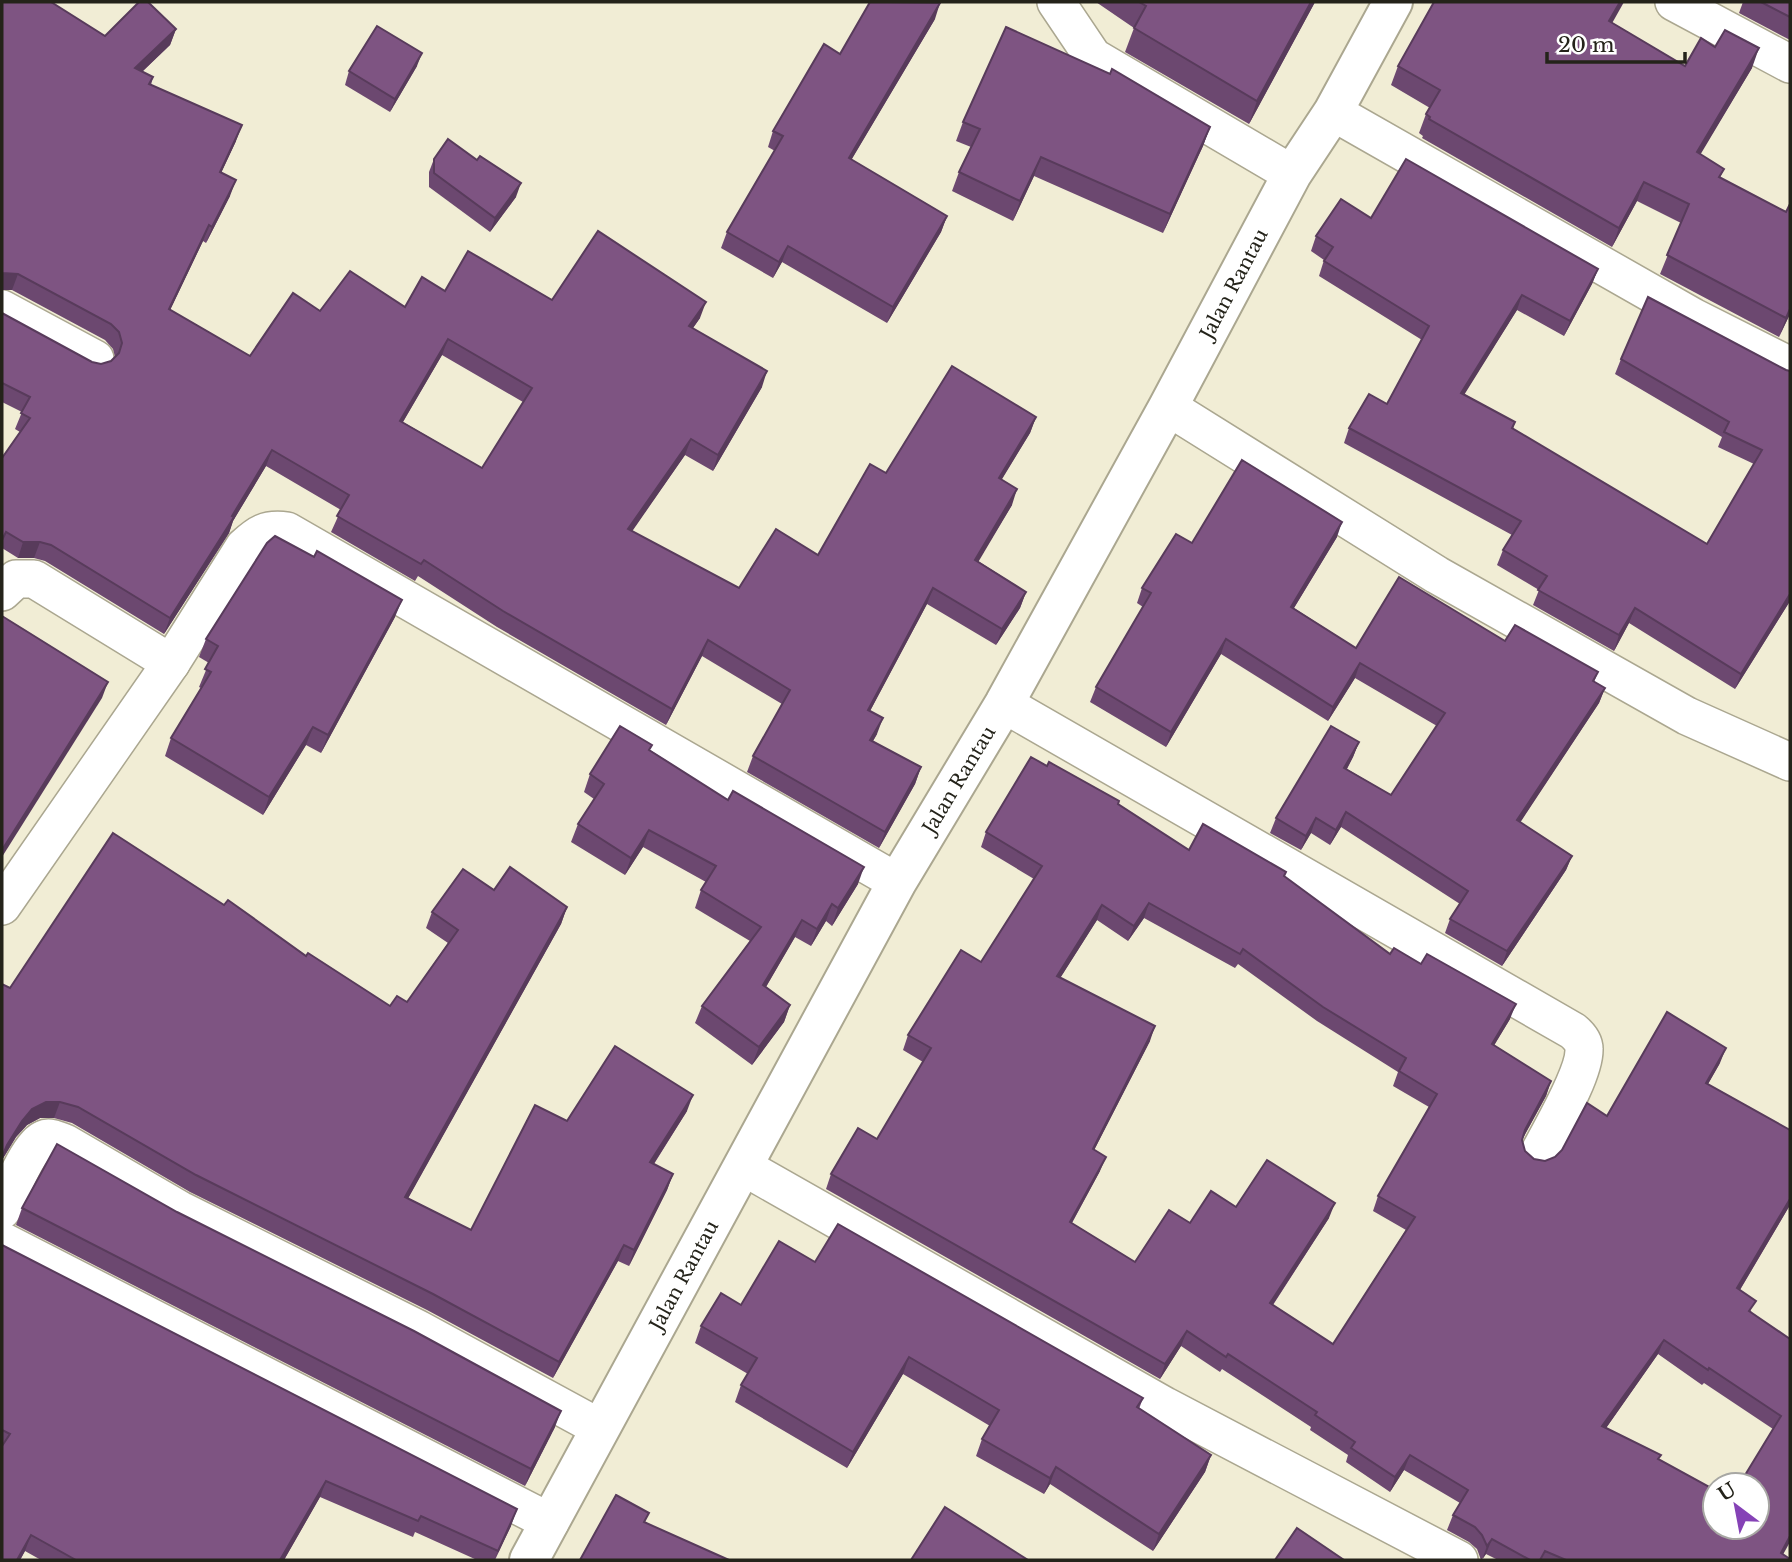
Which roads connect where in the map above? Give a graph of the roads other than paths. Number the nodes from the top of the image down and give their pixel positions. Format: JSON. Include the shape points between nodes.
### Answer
{"nodes":[{"id":1,"x":1056,"y":2,"type":"edge"},
{"id":2,"x":1393,"y":2,"type":"edge"},
{"id":3,"x":1674,"y":2,"type":"edge"},
{"id":4,"x":1790,"y":64,"type":"edge"},
{"id":5,"x":1333,"y":112,"type":"junction"},
{"id":6,"x":1292,"y":174,"type":"junction"},
{"id":7,"x":2,"y":309,"type":"edge"},
{"id":8,"x":95,"y":359,"type":"dead end"},
{"id":9,"x":1790,"y":366,"type":"edge"},
{"id":10,"x":1168,"y":407,"type":"junction"},
{"id":11,"x":2,"y":592,"type":"edge"},
{"id":12,"x":171,"y":663,"type":"junction"},
{"id":13,"x":1004,"y":705,"type":"junction"},
{"id":14,"x":1790,"y":762,"type":"edge"},
{"id":15,"x":897,"y":882,"type":"junction"},
{"id":16,"x":2,"y":906,"type":"edge"},
{"id":17,"x":1538,"y":1155,"type":"dead end"},
{"id":18,"x":744,"y":1167,"type":"junction"},
{"id":19,"x":2,"y":1210,"type":"edge"},
{"id":20,"x":2,"y":1241,"type":"edge"},
{"id":21,"x":600,"y":1428,"type":"junction"},
{"id":22,"x":550,"y":1521,"type":"junction"},
{"id":23,"x":529,"y":1560,"type":"edge"},
{"id":24,"x":1459,"y":1560,"type":"edge"}],
"edges":[{"from":1,"to":6,"type":"street","via":[[1093,57]]},
{"from":2,"to":5,"type":"main road","name":"Jalan Rantau"},
{"from":3,"to":4,"type":"street"},
{"from":5,"to":6,"type":"main road","name":"Jalan Rantau"},
{"from":5,"to":9,"type":"street","via":[[1693,317]]},
{"from":6,"to":10,"type":"main road","name":"Jalan Rantau"},
{"from":7,"to":8,"type":"street"},
{"from":10,"to":13,"type":"main road","name":"Jalan Rantau"},
{"from":10,"to":14,"type":"street","via":[[1437,575],[1687,716]]},
{"from":11,"to":12,"type":"street","via":[[16,579],[34,579]]},
{"from":12,"to":15,"type":"street","via":[[244,547],[258,533],[287,531]]},
{"from":12,"to":16,"type":"street"},
{"from":13,"to":15,"type":"main road","name":"Jalan Rantau"},
{"from":13,"to":17,"type":"street","via":[[1579,1036],[1584,1047],[1582,1065]]},
{"from":15,"to":18,"type":"main road","name":"Jalan Rantau"},
{"from":18,"to":21,"type":"main road","name":"Jalan Rantau"},
{"from":18,"to":24,"type":"street","via":[[1165,1406]]},
{"from":19,"to":21,"type":"street","via":[[33,1148],[42,1139],[65,1143],[180,1210],[418,1329]]},
{"from":20,"to":22,"type":"street"},
{"from":21,"to":22,"type":"main road","name":"Jalan Rantau"},
{"from":22,"to":23,"type":"main road","name":"Jalan Rantau"}]}
